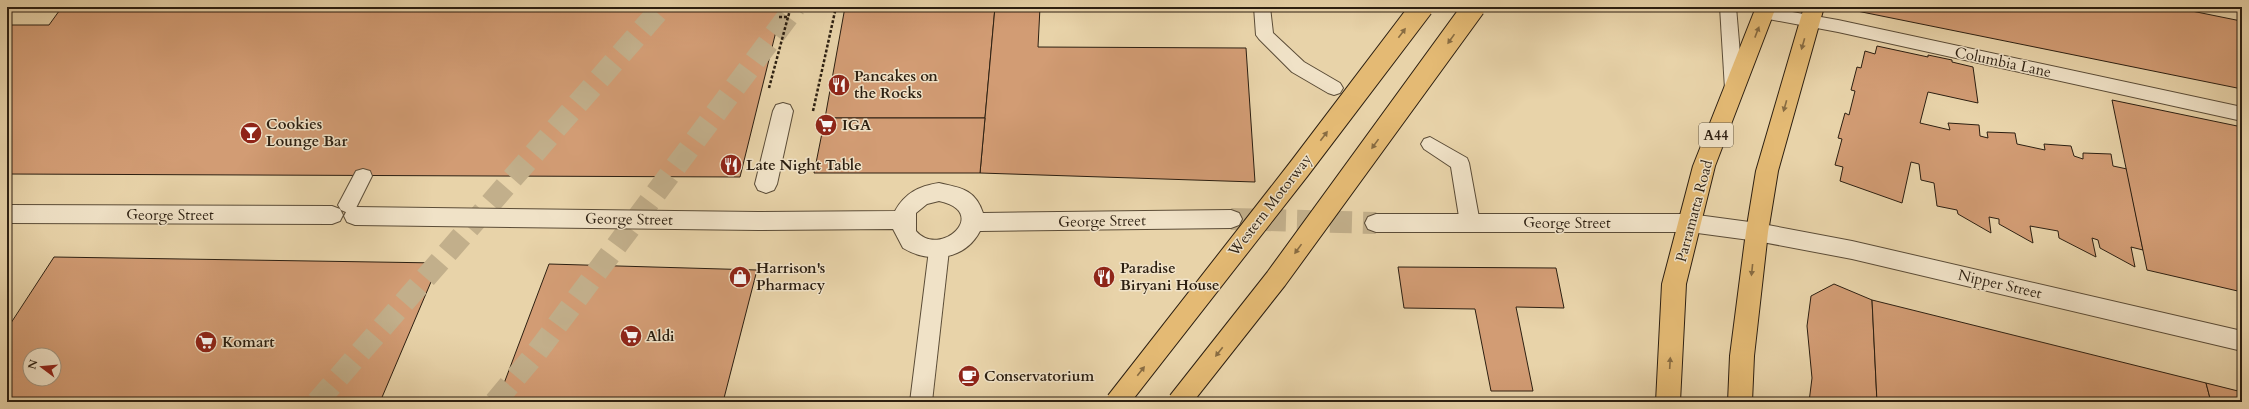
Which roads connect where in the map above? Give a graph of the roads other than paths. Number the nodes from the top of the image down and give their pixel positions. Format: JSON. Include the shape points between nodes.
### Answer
{"nodes":[{"id":1,"x":1262,"y":7,"type":"edge"},
{"id":2,"x":1422,"y":7,"type":"edge"},
{"id":3,"x":1474,"y":7,"type":"edge"},
{"id":4,"x":1728,"y":7,"type":"edge"},
{"id":5,"x":1765,"y":10,"type":"edge"},
{"id":6,"x":1812,"y":13,"type":"edge"},
{"id":7,"x":1334,"y":88,"type":"dead end"},
{"id":8,"x":1734,"y":90,"type":"junction"},
{"id":9,"x":783,"y":111,"type":"road end"},
{"id":10,"x":2242,"y":114,"type":"edge"},
{"id":11,"x":1430,"y":144,"type":"dead end"},
{"id":12,"x":363,"y":176,"type":"dead end"},
{"id":13,"x":766,"y":184,"type":"dead end"},
{"id":14,"x":345,"y":212,"type":"junction"},
{"id":15,"x":7,"y":214,"type":"edge"},
{"id":16,"x":1230,"y":219,"type":"tunnel mouth"},
{"id":17,"x":904,"y":220,"type":"junction"},
{"id":18,"x":974,"y":222,"type":"junction"},
{"id":19,"x":1376,"y":223,"type":"tunnel mouth"},
{"id":20,"x":1470,"y":223,"type":"junction"},
{"id":21,"x":1690,"y":223,"type":"junction"},
{"id":22,"x":1757,"y":232,"type":"junction"},
{"id":23,"x":939,"y":250,"type":"junction"},
{"id":24,"x":2242,"y":341,"type":"edge"},
{"id":25,"x":1742,"y":356,"type":"junction"},
{"id":26,"x":921,"y":402,"type":"edge"},
{"id":27,"x":1117,"y":402,"type":"edge"},
{"id":28,"x":1180,"y":402,"type":"edge"},
{"id":29,"x":1668,"y":402,"type":"edge"},
{"id":30,"x":1728,"y":402,"type":"edge"},
{"id":31,"x":1740,"y":402,"type":"edge"}],
"edges":[{"from":1,"to":7,"type":"lane","via":[[1265,35],[1298,67]]},
{"from":27,"to":2,"type":"highway","name":"Western Motorway","one_way":true,"bridge":true},
{"from":3,"to":28,"type":"highway","one_way":true,"bridge":true,"via":[[1276,279]]},
{"from":4,"to":8,"type":"lane"},
{"from":5,"to":6,"type":"lane","name":"Columbia Lane"},
{"from":8,"to":5,"type":"highway","name":"Parramatta Road","number":"A44","one_way":true},
{"from":6,"to":10,"type":"lane","name":"Columbia Lane"},
{"from":6,"to":22,"type":"highway","one_way":true,"via":[[1767,171]]},
{"from":8,"to":21,"type":"highway","name":"Parramatta Road","number":"A44","via":[[1704,166]]},
{"from":9,"to":13,"type":"street"},
{"from":11,"to":20,"type":"lane","via":[[1460,163]]},
{"from":12,"to":14,"type":"lane"},
{"from":14,"to":15,"type":"street","name":"George Street"},
{"from":14,"to":17,"type":"street","name":"George Street","via":[[758,221]]},
{"from":16,"to":18,"type":"street","name":"George Street"},
{"from":17,"to":18,"type":"street","via":[[913,202],[930,193],[939,192],[957,194],[964,199],[973,211]]},
{"from":17,"to":23,"type":"street","via":[[903,227],[907,237],[915,245]]},
{"from":18,"to":23,"type":"street","via":[[958,244]]},
{"from":19,"to":20,"type":"street","name":"George Street"},
{"from":20,"to":21,"type":"street","name":"George Street"},
{"from":21,"to":22,"type":"street","name":"George Street"},
{"from":29,"to":21,"type":"highway","name":"Parramatta Road","number":"A44","one_way":true,"via":[[1674,284]]},
{"from":22,"to":24,"type":"street","name":"Nipper Street","via":[[1852,250]]},
{"from":22,"to":25,"type":"highway","one_way":true},
{"from":23,"to":26,"type":"lane"},
{"from":25,"to":30,"type":"highway"},
{"from":25,"to":31,"type":"highway"}]}
